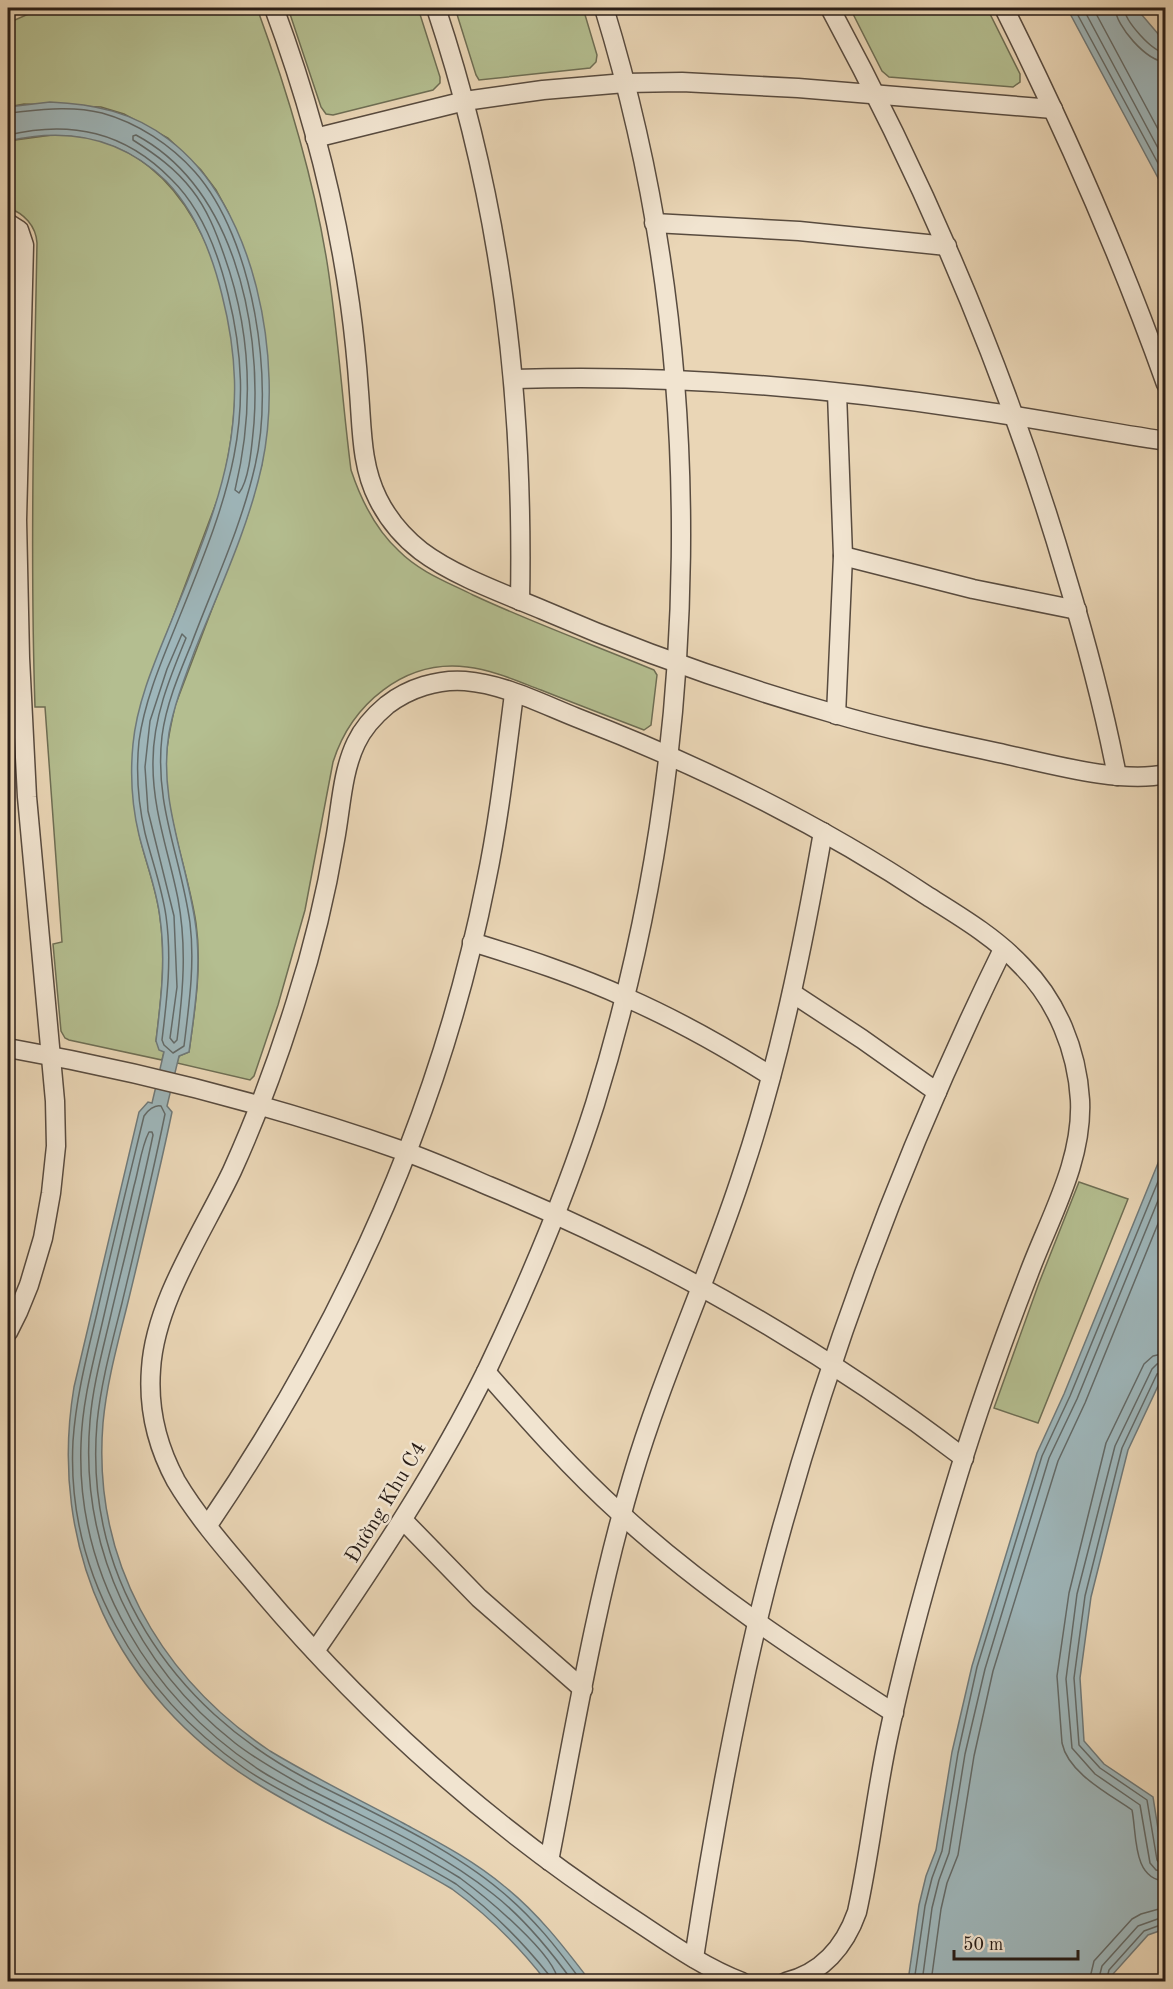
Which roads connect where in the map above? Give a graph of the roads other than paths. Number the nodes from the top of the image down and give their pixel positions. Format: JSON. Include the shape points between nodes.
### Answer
{"nodes":[{"id":1,"x":273,"y":8,"type":"edge"},
{"id":2,"x":436,"y":8,"type":"edge"},
{"id":3,"x":604,"y":8,"type":"edge"},
{"id":4,"x":830,"y":8,"type":"edge"},
{"id":5,"x":1004,"y":8,"type":"edge"},
{"id":6,"x":625,"y":83,"type":"junction"},
{"id":7,"x":876,"y":93,"type":"junction"},
{"id":8,"x":465,"y":101,"type":"junction"},
{"id":9,"x":1053,"y":109,"type":"junction"},
{"id":10,"x":315,"y":138,"type":"junction"},
{"id":11,"x":8,"y":223,"type":"edge"},
{"id":12,"x":654,"y":223,"type":"junction"},
{"id":13,"x":947,"y":246,"type":"junction"},
{"id":14,"x":514,"y":379,"type":"junction"},
{"id":15,"x":675,"y":381,"type":"junction"},
{"id":16,"x":1166,"y":384,"type":"edge"},
{"id":17,"x":837,"y":393,"type":"junction"},
{"id":18,"x":1015,"y":416,"type":"junction"},
{"id":19,"x":1166,"y":441,"type":"edge"},
{"id":20,"x":12,"y":520,"type":"edge"},
{"id":21,"x":843,"y":556,"type":"junction"},
{"id":22,"x":520,"y":601,"type":"junction"},
{"id":23,"x":1077,"y":610,"type":"junction"},
{"id":24,"x":677,"y":664,"type":"junction"},
{"id":25,"x":513,"y":694,"type":"junction"},
{"id":26,"x":836,"y":715,"type":"junction"},
{"id":27,"x":669,"y":754,"type":"junction"},
{"id":28,"x":1166,"y":774,"type":"edge"},
{"id":29,"x":1117,"y":776,"type":"junction"},
{"id":30,"x":823,"y":832,"type":"junction"},
{"id":31,"x":472,"y":942,"type":"junction"},
{"id":32,"x":1003,"y":949,"type":"junction"},
{"id":33,"x":792,"y":993,"type":"junction"},
{"id":34,"x":625,"y":997,"type":"junction"},
{"id":35,"x":8,"y":1048,"type":"edge"},
{"id":36,"x":49,"y":1056,"type":"junction"},
{"id":37,"x":771,"y":1076,"type":"junction"},
{"id":38,"x":937,"y":1092,"type":"junction"},
{"id":39,"x":260,"y":1104,"type":"junction"},
{"id":40,"x":408,"y":1152,"type":"junction"},
{"id":41,"x":555,"y":1214,"type":"junction"},
{"id":42,"x":700,"y":1287,"type":"junction"},
{"id":43,"x":8,"y":1332,"type":"edge"},
{"id":44,"x":832,"y":1364,"type":"junction"},
{"id":45,"x":486,"y":1372,"type":"junction"},
{"id":46,"x":964,"y":1458,"type":"junction"},
{"id":47,"x":622,"y":1515,"type":"junction"},
{"id":48,"x":403,"y":1520,"type":"junction"},
{"id":49,"x":208,"y":1525,"type":"junction"},
{"id":50,"x":758,"y":1623,"type":"junction"},
{"id":51,"x":315,"y":1652,"type":"junction"},
{"id":52,"x":583,"y":1689,"type":"junction"},
{"id":53,"x":894,"y":1713,"type":"junction"},
{"id":54,"x":549,"y":1861,"type":"junction"},
{"id":55,"x":694,"y":1958,"type":"junction"},
{"id":56,"x":741,"y":1982,"type":"edge"},
{"id":57,"x":786,"y":1982,"type":"edge"}],
"edges":[{"from":1,"to":10,"type":"street"},
{"from":2,"to":8,"type":"street"},
{"from":3,"to":6,"type":"street","name":"Đường Khu C4"},
{"from":4,"to":7,"type":"street"},
{"from":5,"to":9,"type":"street"},
{"from":6,"to":7,"type":"street","via":[[737,84]]},
{"from":6,"to":8,"type":"street"},
{"from":6,"to":12,"type":"street","name":"Đường Khu C4"},
{"from":7,"to":9,"type":"street"},
{"from":7,"to":13,"type":"street"},
{"from":8,"to":10,"type":"street"},
{"from":8,"to":14,"type":"street","via":[[501,273]]},
{"from":9,"to":16,"type":"street","via":[[1118,256]]},
{"from":10,"to":22,"type":"street","via":[[349,300],[365,458],[376,496],[395,526],[422,552]]},
{"from":11,"to":20,"type":"street","via":[[19,230],[24,245]]},
{"from":12,"to":13,"type":"street","via":[[799,231]]},
{"from":12,"to":15,"type":"street","name":"Đường Khu C4"},
{"from":13,"to":18,"type":"street"},
{"from":14,"to":15,"type":"street"},
{"from":14,"to":22,"type":"street","via":[[520,470]]},
{"from":15,"to":17,"type":"street"},
{"from":15,"to":24,"type":"street","name":"Đường Khu C4","via":[[682,517]]},
{"from":17,"to":18,"type":"street"},
{"from":17,"to":21,"type":"street"},
{"from":18,"to":19,"type":"street"},
{"from":18,"to":23,"type":"street"},
{"from":20,"to":36,"type":"street","via":[[27,797]]},
{"from":21,"to":23,"type":"street"},
{"from":21,"to":26,"type":"street"},
{"from":22,"to":24,"type":"street"},
{"from":23,"to":29,"type":"street"},
{"from":24,"to":26,"type":"street"},
{"from":24,"to":27,"type":"street","name":"Đường Khu C4"},
{"from":25,"to":27,"type":"street"},
{"from":25,"to":31,"type":"street","via":[[499,806]]},
{"from":25,"to":39,"type":"street","via":[[470,682],[428,685],[390,703],[359,737],[346,779],[314,940]]},
{"from":26,"to":29,"type":"street","via":[[983,750]]},
{"from":27,"to":30,"type":"street"},
{"from":27,"to":34,"type":"street","name":"Đường Khu C4","via":[[649,882]]},
{"from":28,"to":29,"type":"street","via":[[1143,778]]},
{"from":30,"to":32,"type":"street","via":[[904,880]]},
{"from":30,"to":33,"type":"street"},
{"from":31,"to":34,"type":"street"},
{"from":31,"to":40,"type":"street","via":[[441,1057]]},
{"from":32,"to":38,"type":"street"},
{"from":32,"to":46,"type":"street","via":[[1040,986],[1062,1023],[1077,1070],[1080,1122],[1069,1172],[1020,1296]]},
{"from":33,"to":37,"type":"street"},
{"from":33,"to":38,"type":"street"},
{"from":34,"to":37,"type":"street"},
{"from":34,"to":41,"type":"street","name":"Đường Khu C4","via":[[595,1105]]},
{"from":35,"to":36,"type":"street"},
{"from":36,"to":39,"type":"street"},
{"from":36,"to":43,"type":"street","via":[[56,1118],[51,1193],[34,1270]]},
{"from":37,"to":42,"type":"street","via":[[743,1171]]},
{"from":38,"to":44,"type":"street","via":[[884,1219]]},
{"from":39,"to":40,"type":"street"},
{"from":39,"to":49,"type":"street","via":[[231,1174],[164,1308],[152,1357],[151,1402],[156,1432],[172,1473]]},
{"from":40,"to":41,"type":"street"},
{"from":40,"to":49,"type":"street","via":[[327,1328],[273,1426]]},
{"from":41,"to":42,"type":"street"},
{"from":41,"to":45,"type":"street","name":"Đường Khu C4"},
{"from":42,"to":44,"type":"street"},
{"from":42,"to":47,"type":"street","via":[[647,1430]]},
{"from":44,"to":46,"type":"street"},
{"from":44,"to":50,"type":"street"},
{"from":45,"to":47,"type":"street","via":[[552,1446]]},
{"from":45,"to":48,"type":"street","name":"Đường Khu C4"},
{"from":46,"to":53,"type":"street"},
{"from":47,"to":50,"type":"street"},
{"from":47,"to":52,"type":"street"},
{"from":48,"to":51,"type":"street","name":"Đường Khu C4"},
{"from":48,"to":52,"type":"street","via":[[479,1598]]},
{"from":49,"to":51,"type":"street"},
{"from":50,"to":53,"type":"street"},
{"from":50,"to":55,"type":"street","via":[[715,1826]]},
{"from":51,"to":54,"type":"street","via":[[415,1751]]},
{"from":52,"to":54,"type":"street"},
{"from":53,"to":57,"type":"street","via":[[860,1900],[852,1924],[840,1946],[824,1963]]},
{"from":54,"to":55,"type":"street"},
{"from":55,"to":56,"type":"street"}]}
